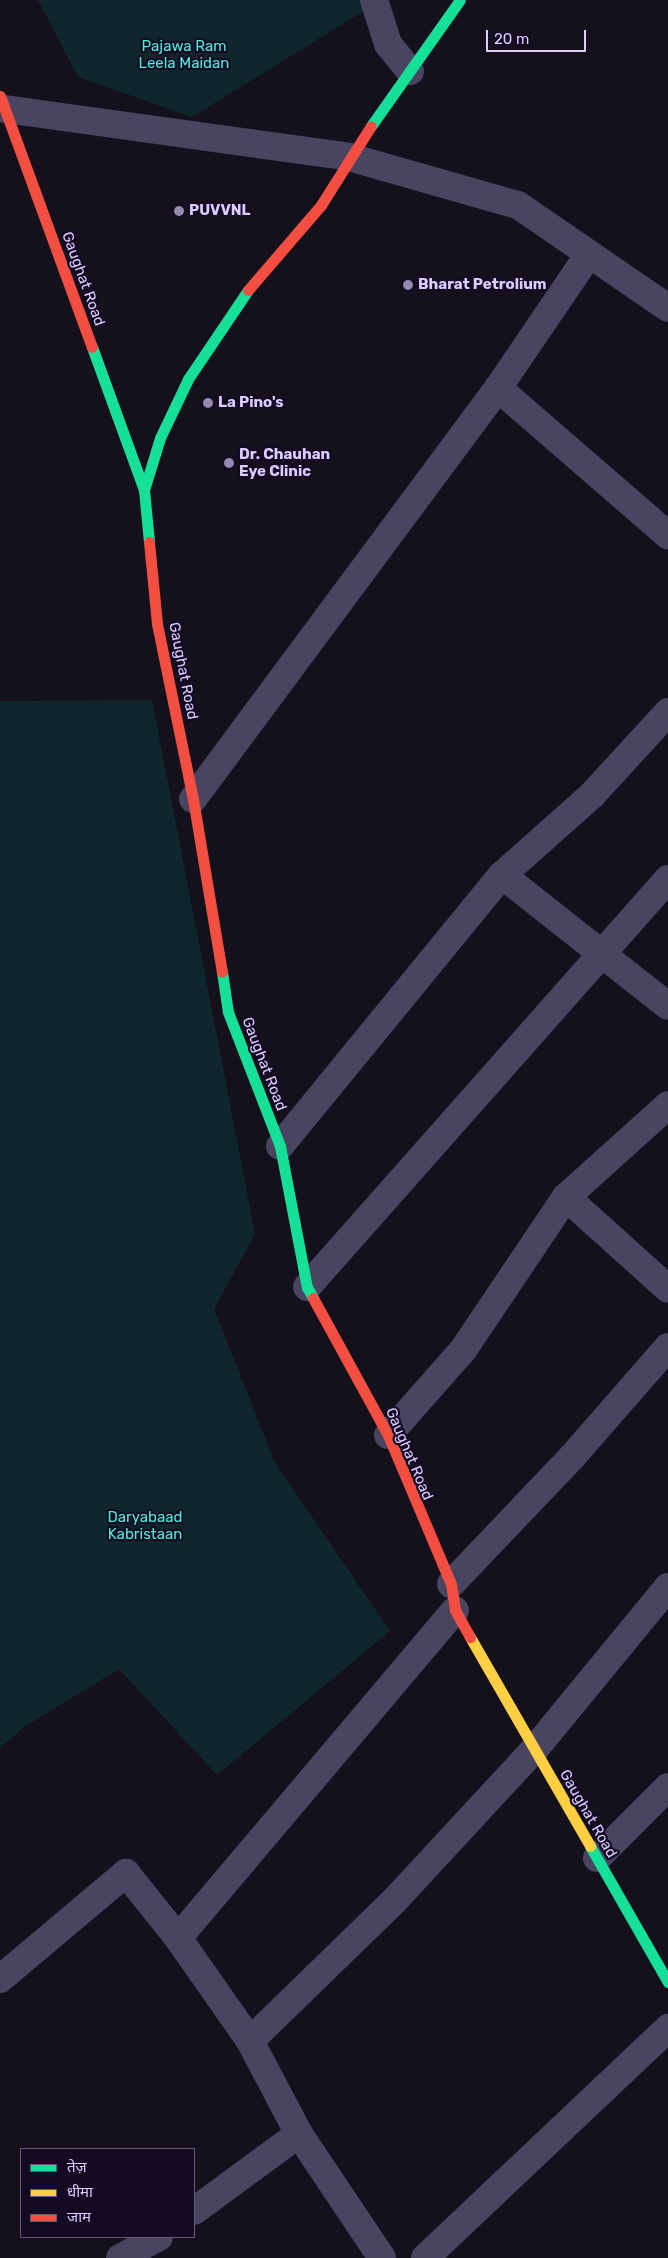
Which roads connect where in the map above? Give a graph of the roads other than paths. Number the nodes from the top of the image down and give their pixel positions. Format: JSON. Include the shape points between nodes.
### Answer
{"nodes":[{"id":1,"x":374,"y":0,"type":"edge"},
{"id":2,"x":460,"y":0,"type":"edge"},
{"id":3,"x":410,"y":72,"type":"junction"},
{"id":4,"x":2,"y":102,"type":"edge"},
{"id":5,"x":349,"y":157,"type":"junction"},
{"id":6,"x":589,"y":254,"type":"junction"},
{"id":7,"x":668,"y":308,"type":"edge"},
{"id":8,"x":498,"y":388,"type":"junction"},
{"id":9,"x":144,"y":490,"type":"junction"},
{"id":10,"x":668,"y":535,"type":"edge"},
{"id":11,"x":668,"y":712,"type":"edge"},
{"id":12,"x":193,"y":799,"type":"junction"},
{"id":13,"x":502,"y":875,"type":"junction"},
{"id":14,"x":668,"y":879,"type":"edge"},
{"id":15,"x":604,"y":953,"type":"junction"},
{"id":16,"x":668,"y":1006,"type":"edge"},
{"id":17,"x":668,"y":1105,"type":"edge"},
{"id":18,"x":280,"y":1146,"type":"junction"},
{"id":19,"x":566,"y":1198,"type":"junction"},
{"id":20,"x":307,"y":1287,"type":"junction"},
{"id":21,"x":668,"y":1289,"type":"edge"},
{"id":22,"x":668,"y":1347,"type":"edge"},
{"id":23,"x":388,"y":1435,"type":"junction"},
{"id":24,"x":668,"y":1587,"type":"edge"},
{"id":25,"x":453,"y":1597,"type":"junction"},
{"id":26,"x":534,"y":1750,"type":"junction"},
{"id":27,"x":668,"y":1787,"type":"edge"},
{"id":28,"x":596,"y":1858,"type":"junction"},
{"id":29,"x":178,"y":1938,"type":"junction"},
{"id":30,"x":0,"y":1979,"type":"edge"},
{"id":31,"x":668,"y":1982,"type":"edge"},
{"id":32,"x":668,"y":2028,"type":"edge"},
{"id":33,"x":250,"y":2041,"type":"junction"},
{"id":34,"x":299,"y":2134,"type":"junction"},
{"id":35,"x":195,"y":2210,"type":"edge"},
{"id":36,"x":156,"y":2238,"type":"edge"},
{"id":37,"x":120,"y":2258,"type":"edge"},
{"id":38,"x":382,"y":2258,"type":"edge"},
{"id":39,"x":425,"y":2258,"type":"edge"}],
"edges":[{"from":1,"to":3,"type":"street","via":[[388,44]]},
{"from":2,"to":3,"type":"main road"},
{"from":3,"to":5,"type":"main road"},
{"from":4,"to":5,"type":"street"},
{"from":4,"to":9,"type":"main road","name":"Gaughat Road"},
{"from":5,"to":6,"type":"street","via":[[518,205]]},
{"from":5,"to":9,"type":"main road","via":[[321,205],[232,309],[188,379],[160,438]]},
{"from":6,"to":7,"type":"street"},
{"from":6,"to":8,"type":"street"},
{"from":8,"to":10,"type":"street"},
{"from":8,"to":12,"type":"street"},
{"from":9,"to":12,"type":"main road","name":"Gaughat Road","via":[[157,624]]},
{"from":11,"to":13,"type":"street","via":[[592,795]]},
{"from":12,"to":18,"type":"main road","name":"Gaughat Road","via":[[228,1012]]},
{"from":13,"to":15,"type":"street"},
{"from":13,"to":18,"type":"street"},
{"from":14,"to":15,"type":"street"},
{"from":15,"to":16,"type":"street"},
{"from":15,"to":20,"type":"street"},
{"from":17,"to":19,"type":"street"},
{"from":18,"to":20,"type":"main road","name":"Gaughat Road"},
{"from":19,"to":21,"type":"street"},
{"from":19,"to":23,"type":"street","via":[[463,1350]]},
{"from":20,"to":23,"type":"main road","name":"Gaughat Road"},
{"from":22,"to":25,"type":"street"},
{"from":23,"to":25,"type":"main road","name":"Gaughat Road"},
{"from":24,"to":26,"type":"street"},
{"from":25,"to":26,"type":"main road","name":"Gaughat Road"},
{"from":25,"to":29,"type":"street"},
{"from":26,"to":28,"type":"main road","name":"Gaughat Road"},
{"from":26,"to":33,"type":"street","via":[[394,1901]]},
{"from":27,"to":28,"type":"street"},
{"from":28,"to":31,"type":"main road","name":"Gaughat Road"},
{"from":29,"to":30,"type":"street","via":[[126,1874]]},
{"from":29,"to":33,"type":"street"},
{"from":32,"to":39,"type":"street"},
{"from":33,"to":34,"type":"street"},
{"from":34,"to":35,"type":"street"},
{"from":34,"to":38,"type":"street"},
{"from":36,"to":37,"type":"street"}]}
